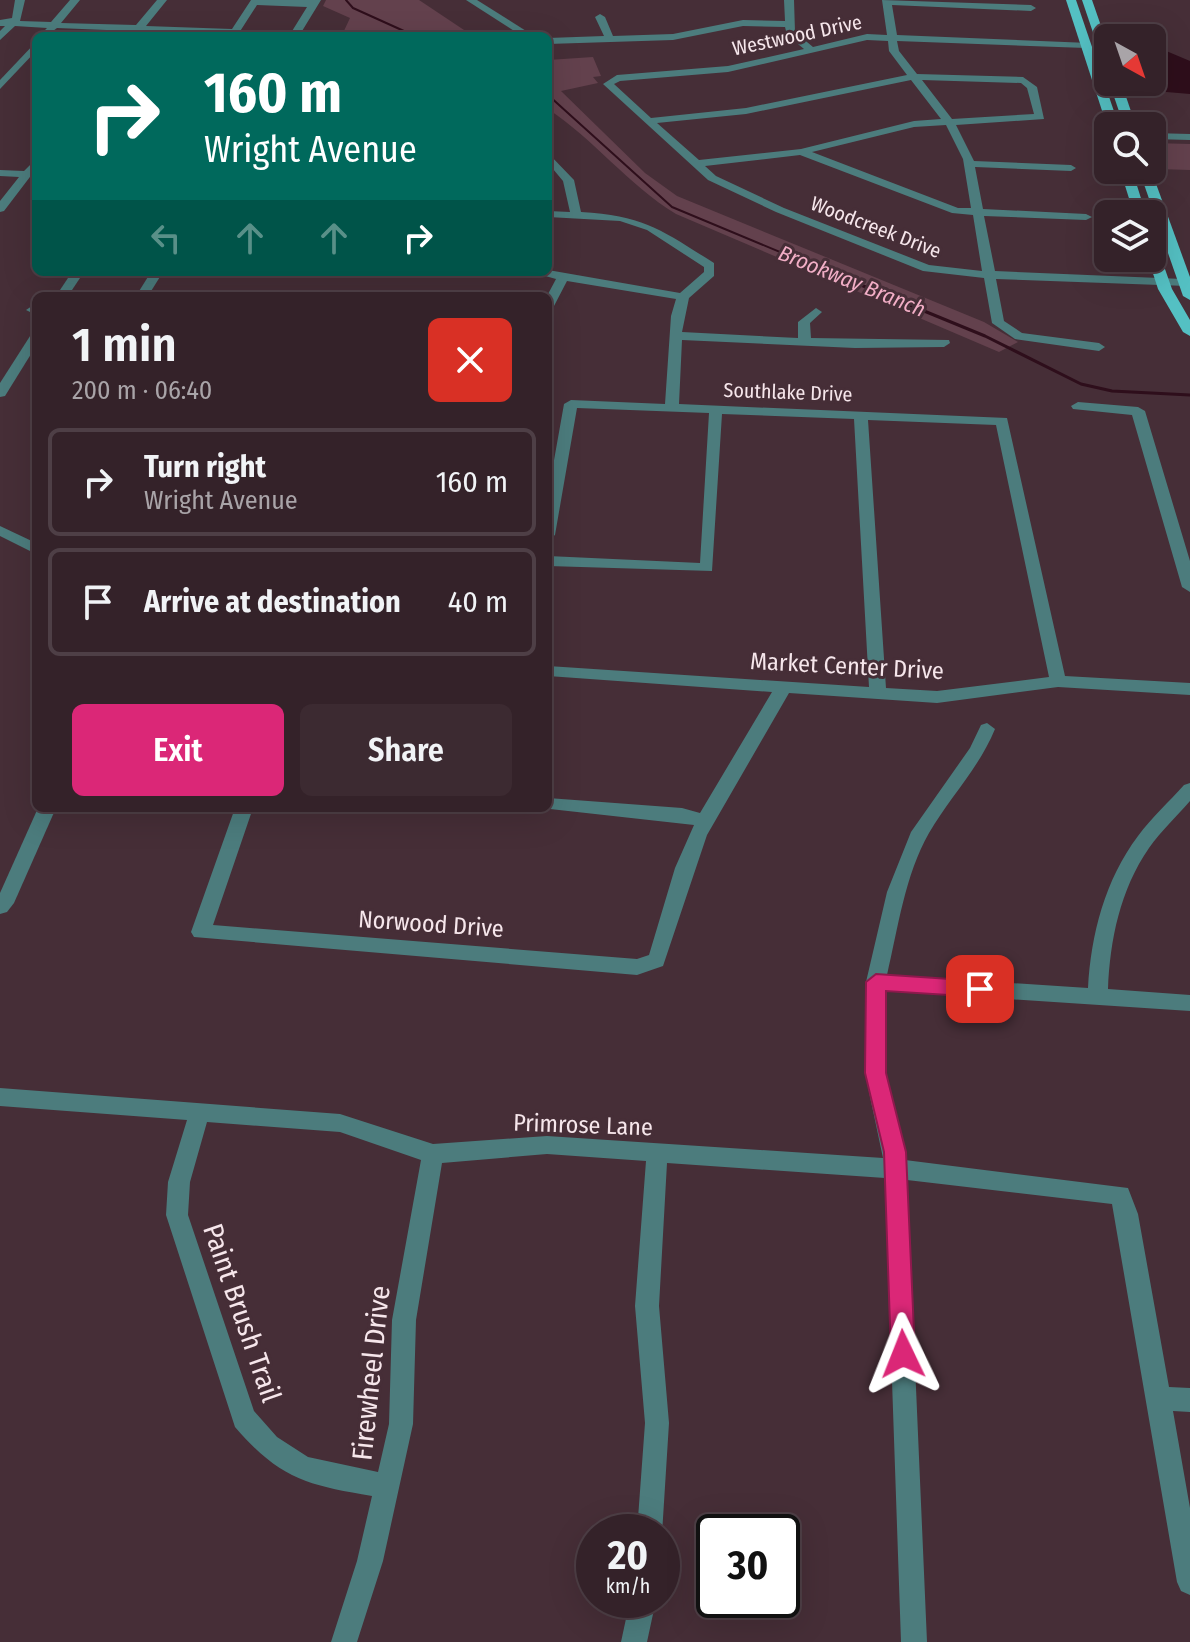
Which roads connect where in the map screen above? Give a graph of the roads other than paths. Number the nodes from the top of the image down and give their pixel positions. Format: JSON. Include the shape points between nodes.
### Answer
{"nodes":[{"id":1,"x":20,"y":0,"type":"edge"},
{"id":2,"x":75,"y":0,"type":"edge"},
{"id":3,"x":162,"y":0,"type":"edge"},
{"id":4,"x":471,"y":0,"type":"edge"},
{"id":5,"x":789,"y":0,"type":"edge"},
{"id":6,"x":1071,"y":0,"type":"edge"},
{"id":7,"x":1087,"y":0,"type":"edge"},
{"id":8,"x":256,"y":1,"type":"edge"},
{"id":9,"x":887,"y":1,"type":"edge"},
{"id":10,"x":315,"y":2,"type":"edge"},
{"id":11,"x":1031,"y":8,"type":"dead end"},
{"id":12,"x":600,"y":17,"type":"dead end"},
{"id":13,"x":0,"y":23,"type":"edge"},
{"id":14,"x":13,"y":24,"type":"junction"},
{"id":15,"x":788,"y":24,"type":"junction"},
{"id":16,"x":1095,"y":24,"type":"edge"},
{"id":17,"x":54,"y":25,"type":"junction"},
{"id":18,"x":1081,"y":30,"type":"junction"},
{"id":19,"x":1094,"y":30,"type":"edge"},
{"id":20,"x":48,"y":32,"type":"edge"},
{"id":21,"x":136,"y":32,"type":"edge"},
{"id":22,"x":235,"y":32,"type":"edge"},
{"id":23,"x":296,"y":32,"type":"edge"},
{"id":24,"x":523,"y":32,"type":"edge"},
{"id":25,"x":0,"y":37,"type":"edge"},
{"id":26,"x":891,"y":37,"type":"junction"},
{"id":27,"x":610,"y":40,"type":"junction"},
{"id":28,"x":552,"y":41,"type":"edge"},
{"id":29,"x":1086,"y":45,"type":"junction"},
{"id":30,"x":810,"y":49,"type":"junction"},
{"id":31,"x":32,"y":50,"type":"edge"},
{"id":32,"x":911,"y":77,"type":"junction"},
{"id":33,"x":612,"y":79,"type":"joint"},
{"id":34,"x":0,"y":86,"type":"edge"},
{"id":35,"x":1108,"y":112,"type":"edge"},
{"id":36,"x":648,"y":121,"type":"junction"},
{"id":37,"x":948,"y":121,"type":"junction"},
{"id":38,"x":1166,"y":136,"type":"edge"},
{"id":39,"x":1190,"y":137,"type":"edge"},
{"id":40,"x":801,"y":152,"type":"junction"},
{"id":41,"x":552,"y":161,"type":"edge"},
{"id":42,"x":694,"y":164,"type":"junction"},
{"id":43,"x":969,"y":164,"type":"junction"},
{"id":44,"x":32,"y":167,"type":"edge"},
{"id":45,"x":1071,"y":168,"type":"dead end"},
{"id":46,"x":0,"y":173,"type":"edge"},
{"id":47,"x":26,"y":174,"type":"junction"},
{"id":48,"x":1150,"y":184,"type":"edge"},
{"id":49,"x":0,"y":209,"type":"edge"},
{"id":50,"x":977,"y":213,"type":"junction"},
{"id":51,"x":552,"y":214,"type":"edge"},
{"id":52,"x":576,"y":215,"type":"junction"},
{"id":53,"x":1086,"y":217,"type":"dead end"},
{"id":54,"x":1159,"y":272,"type":"edge"},
{"id":55,"x":552,"y":275,"type":"edge"},
{"id":56,"x":987,"y":275,"type":"junction"},
{"id":57,"x":563,"y":277,"type":"junction"},
{"id":58,"x":1162,"y":282,"type":"junction"},
{"id":59,"x":1183,"y":283,"type":"junction"},
{"id":60,"x":1190,"y":296,"type":"edge"},
{"id":61,"x":683,"y":297,"type":"junction"},
{"id":62,"x":552,"y":298,"type":"edge"},
{"id":63,"x":816,"y":312,"type":"dead end"},
{"id":64,"x":1190,"y":332,"type":"edge"},
{"id":65,"x":676,"y":336,"type":"junction"},
{"id":66,"x":32,"y":342,"type":"edge"},
{"id":67,"x":805,"y":342,"type":"junction"},
{"id":68,"x":944,"y":343,"type":"dead end"},
{"id":69,"x":1099,"y":347,"type":"dead end"},
{"id":70,"x":0,"y":393,"type":"edge"},
{"id":71,"x":1078,"y":406,"type":"dead end"},
{"id":72,"x":672,"y":407,"type":"junction"},
{"id":73,"x":716,"y":409,"type":"junction"},
{"id":74,"x":861,"y":415,"type":"junction"},
{"id":75,"x":552,"y":512,"type":"edge"},
{"id":76,"x":0,"y":530,"type":"edge"},
{"id":77,"x":32,"y":542,"type":"edge"},
{"id":78,"x":552,"y":561,"type":"edge"},
{"id":79,"x":1190,"y":587,"type":"edge"},
{"id":80,"x":552,"y":671,"type":"edge"},
{"id":81,"x":1058,"y":681,"type":"junction"},
{"id":82,"x":783,"y":687,"type":"junction"},
{"id":83,"x":1190,"y":689,"type":"edge"},
{"id":84,"x":878,"y":695,"type":"junction"},
{"id":85,"x":987,"y":729,"type":"dead end"},
{"id":86,"x":1190,"y":789,"type":"edge"},
{"id":87,"x":552,"y":804,"type":"edge"},
{"id":88,"x":45,"y":812,"type":"edge"},
{"id":89,"x":243,"y":812,"type":"edge"},
{"id":90,"x":705,"y":821,"type":"junction"},
{"id":91,"x":0,"y":907,"type":"edge"},
{"id":92,"x":876,"y":982,"type":"junction"},
{"id":93,"x":1098,"y":995,"type":"junction"},
{"id":94,"x":1190,"y":1003,"type":"edge"},
{"id":95,"x":0,"y":1097,"type":"edge"},
{"id":96,"x":199,"y":1114,"type":"junction"},
{"id":97,"x":657,"y":1153,"type":"junction"},
{"id":98,"x":433,"y":1154,"type":"junction"},
{"id":99,"x":896,"y":1169,"type":"junction"},
{"id":100,"x":1161,"y":1398,"type":"junction"},
{"id":101,"x":1190,"y":1400,"type":"edge"},
{"id":102,"x":389,"y":1486,"type":"junction"},
{"id":103,"x":651,"y":1514,"type":"edge"},
{"id":104,"x":1190,"y":1582,"type":"edge"},
{"id":105,"x":639,"y":1618,"type":"edge"},
{"id":106,"x":344,"y":1642,"type":"edge"},
{"id":107,"x":634,"y":1642,"type":"edge"},
{"id":108,"x":914,"y":1642,"type":"edge"}],
"edges":[{"from":1,"to":14,"type":"street"},
{"from":2,"to":17,"type":"street"},
{"from":3,"to":21,"type":"street"},
{"from":4,"to":24,"type":"street"},
{"from":5,"to":15,"type":"street"},
{"from":6,"to":18,"type":"main road"},
{"from":7,"to":16,"type":"main road"},
{"from":8,"to":10,"type":"street"},
{"from":8,"to":22,"type":"street"},
{"from":9,"to":11,"type":"street"},
{"from":9,"to":26,"type":"street"},
{"from":10,"to":23,"type":"street"},
{"from":12,"to":27,"type":"street"},
{"from":13,"to":14,"type":"street"},
{"from":14,"to":17,"type":"street"},
{"from":14,"to":25,"type":"street"},
{"from":15,"to":27,"type":"street","via":[[743,23],[673,37]]},
{"from":15,"to":30,"type":"street","via":[[795,39]]},
{"from":17,"to":20,"type":"street"},
{"from":17,"to":21,"type":"street"},
{"from":18,"to":19,"type":"main road"},
{"from":18,"to":29,"type":"main road"},
{"from":26,"to":29,"type":"street","name":"Westwood Drive"},
{"from":26,"to":30,"type":"street","name":"Westwood Drive"},
{"from":26,"to":32,"type":"street"},
{"from":27,"to":28,"type":"street"},
{"from":29,"to":35,"type":"main road"},
{"from":30,"to":33,"type":"street","name":"Westwood Drive","via":[[694,74]]},
{"from":31,"to":34,"type":"street"},
{"from":32,"to":36,"type":"street","via":[[746,111]]},
{"from":32,"to":37,"type":"street"},
{"from":32,"to":37,"type":"street","via":[[1019,79],[1030,84],[1040,117]]},
{"from":33,"to":36,"type":"street","name":"Woodcreek Drive","via":[[612,90]]},
{"from":36,"to":42,"type":"street","name":"Woodcreek Drive"},
{"from":37,"to":40,"type":"street"},
{"from":37,"to":43,"type":"street"},
{"from":38,"to":39,"type":"street"},
{"from":40,"to":42,"type":"street"},
{"from":40,"to":50,"type":"street","via":[[916,199]]},
{"from":41,"to":52,"type":"street","via":[[568,180]]},
{"from":42,"to":56,"type":"street","name":"Woodcreek Drive","via":[[734,189],[908,261],[943,272]]},
{"from":43,"to":45,"type":"street"},
{"from":43,"to":50,"type":"street"},
{"from":44,"to":47,"type":"street"},
{"from":46,"to":47,"type":"street"},
{"from":47,"to":49,"type":"street"},
{"from":48,"to":59,"type":"main road"},
{"from":50,"to":53,"type":"street"},
{"from":50,"to":56,"type":"street"},
{"from":51,"to":52,"type":"street"},
{"from":52,"to":61,"type":"street","via":[[621,218],[651,228],[710,266],[710,273]]},
{"from":54,"to":58,"type":"main road"},
{"from":55,"to":57,"type":"street"},
{"from":56,"to":58,"type":"street","name":"Woodcreek Drive"},
{"from":56,"to":69,"type":"street","via":[[995,318],[1019,336]]},
{"from":57,"to":61,"type":"street"},
{"from":57,"to":62,"type":"street"},
{"from":58,"to":59,"type":"street","name":"Woodcreek Drive"},
{"from":58,"to":64,"type":"main road"},
{"from":59,"to":60,"type":"main road"},
{"from":61,"to":65,"type":"street"},
{"from":63,"to":67,"type":"street","via":[[804,322]]},
{"from":65,"to":67,"type":"street"},
{"from":65,"to":72,"type":"street"},
{"from":66,"to":70,"type":"street"},
{"from":67,"to":68,"type":"street"},
{"from":71,"to":79,"type":"street","via":[[1138,411]]},
{"from":72,"to":73,"type":"street","name":"Southlake Drive"},
{"from":72,"to":75,"type":"street","name":"Southlake Drive","via":[[571,404]]},
{"from":73,"to":74,"type":"street","name":"Southlake Drive"},
{"from":73,"to":78,"type":"street","via":[[707,568]]},
{"from":74,"to":81,"type":"street","name":"Southlake Drive","via":[[1002,421]]},
{"from":74,"to":84,"type":"street"},
{"from":76,"to":77,"type":"street"},
{"from":80,"to":82,"type":"street","name":"Market Center Drive"},
{"from":81,"to":83,"type":"street","name":"Market Center Drive"},
{"from":81,"to":84,"type":"street","name":"Market Center Drive","via":[[937,697]]},
{"from":82,"to":84,"type":"street","name":"Market Center Drive"},
{"from":82,"to":90,"type":"street","via":[[750,752]]},
{"from":85,"to":92,"type":"street","via":[[920,832],[896,892]]},
{"from":86,"to":93,"type":"street","via":[[1144,842],[1107,913]]},
{"from":87,"to":90,"type":"street"},
{"from":88,"to":91,"type":"street"},
{"from":89,"to":90,"type":"street","name":"Norwood Drive","via":[[201,932],[637,967],[656,961]]},
{"from":92,"to":93,"type":"street"},
{"from":92,"to":99,"type":"street","via":[[875,1073]]},
{"from":93,"to":94,"type":"street"},
{"from":95,"to":96,"type":"street","name":"Primrose Lane"},
{"from":96,"to":98,"type":"street","name":"Primrose Lane","via":[[340,1123]]},
{"from":96,"to":102,"type":"street","name":"Paint Brush Trail","via":[[179,1182],[177,1215],[244,1418],[268,1446],[301,1467]]},
{"from":97,"to":98,"type":"street","name":"Primrose Lane","via":[[547,1145]]},
{"from":97,"to":99,"type":"street","name":"Primrose Lane"},
{"from":97,"to":103,"type":"street","via":[[647,1306],[657,1423]]},
{"from":98,"to":102,"type":"street","name":"Firewheel Drive","via":[[404,1320],[403,1402]]},
{"from":99,"to":100,"type":"street","name":"Primrose Lane","via":[[1120,1195]]},
{"from":99,"to":108,"type":"street"},
{"from":100,"to":101,"type":"street"},
{"from":100,"to":104,"type":"street"},
{"from":102,"to":106,"type":"street","name":"Firewheel Drive"},
{"from":105,"to":107,"type":"street"}]}
